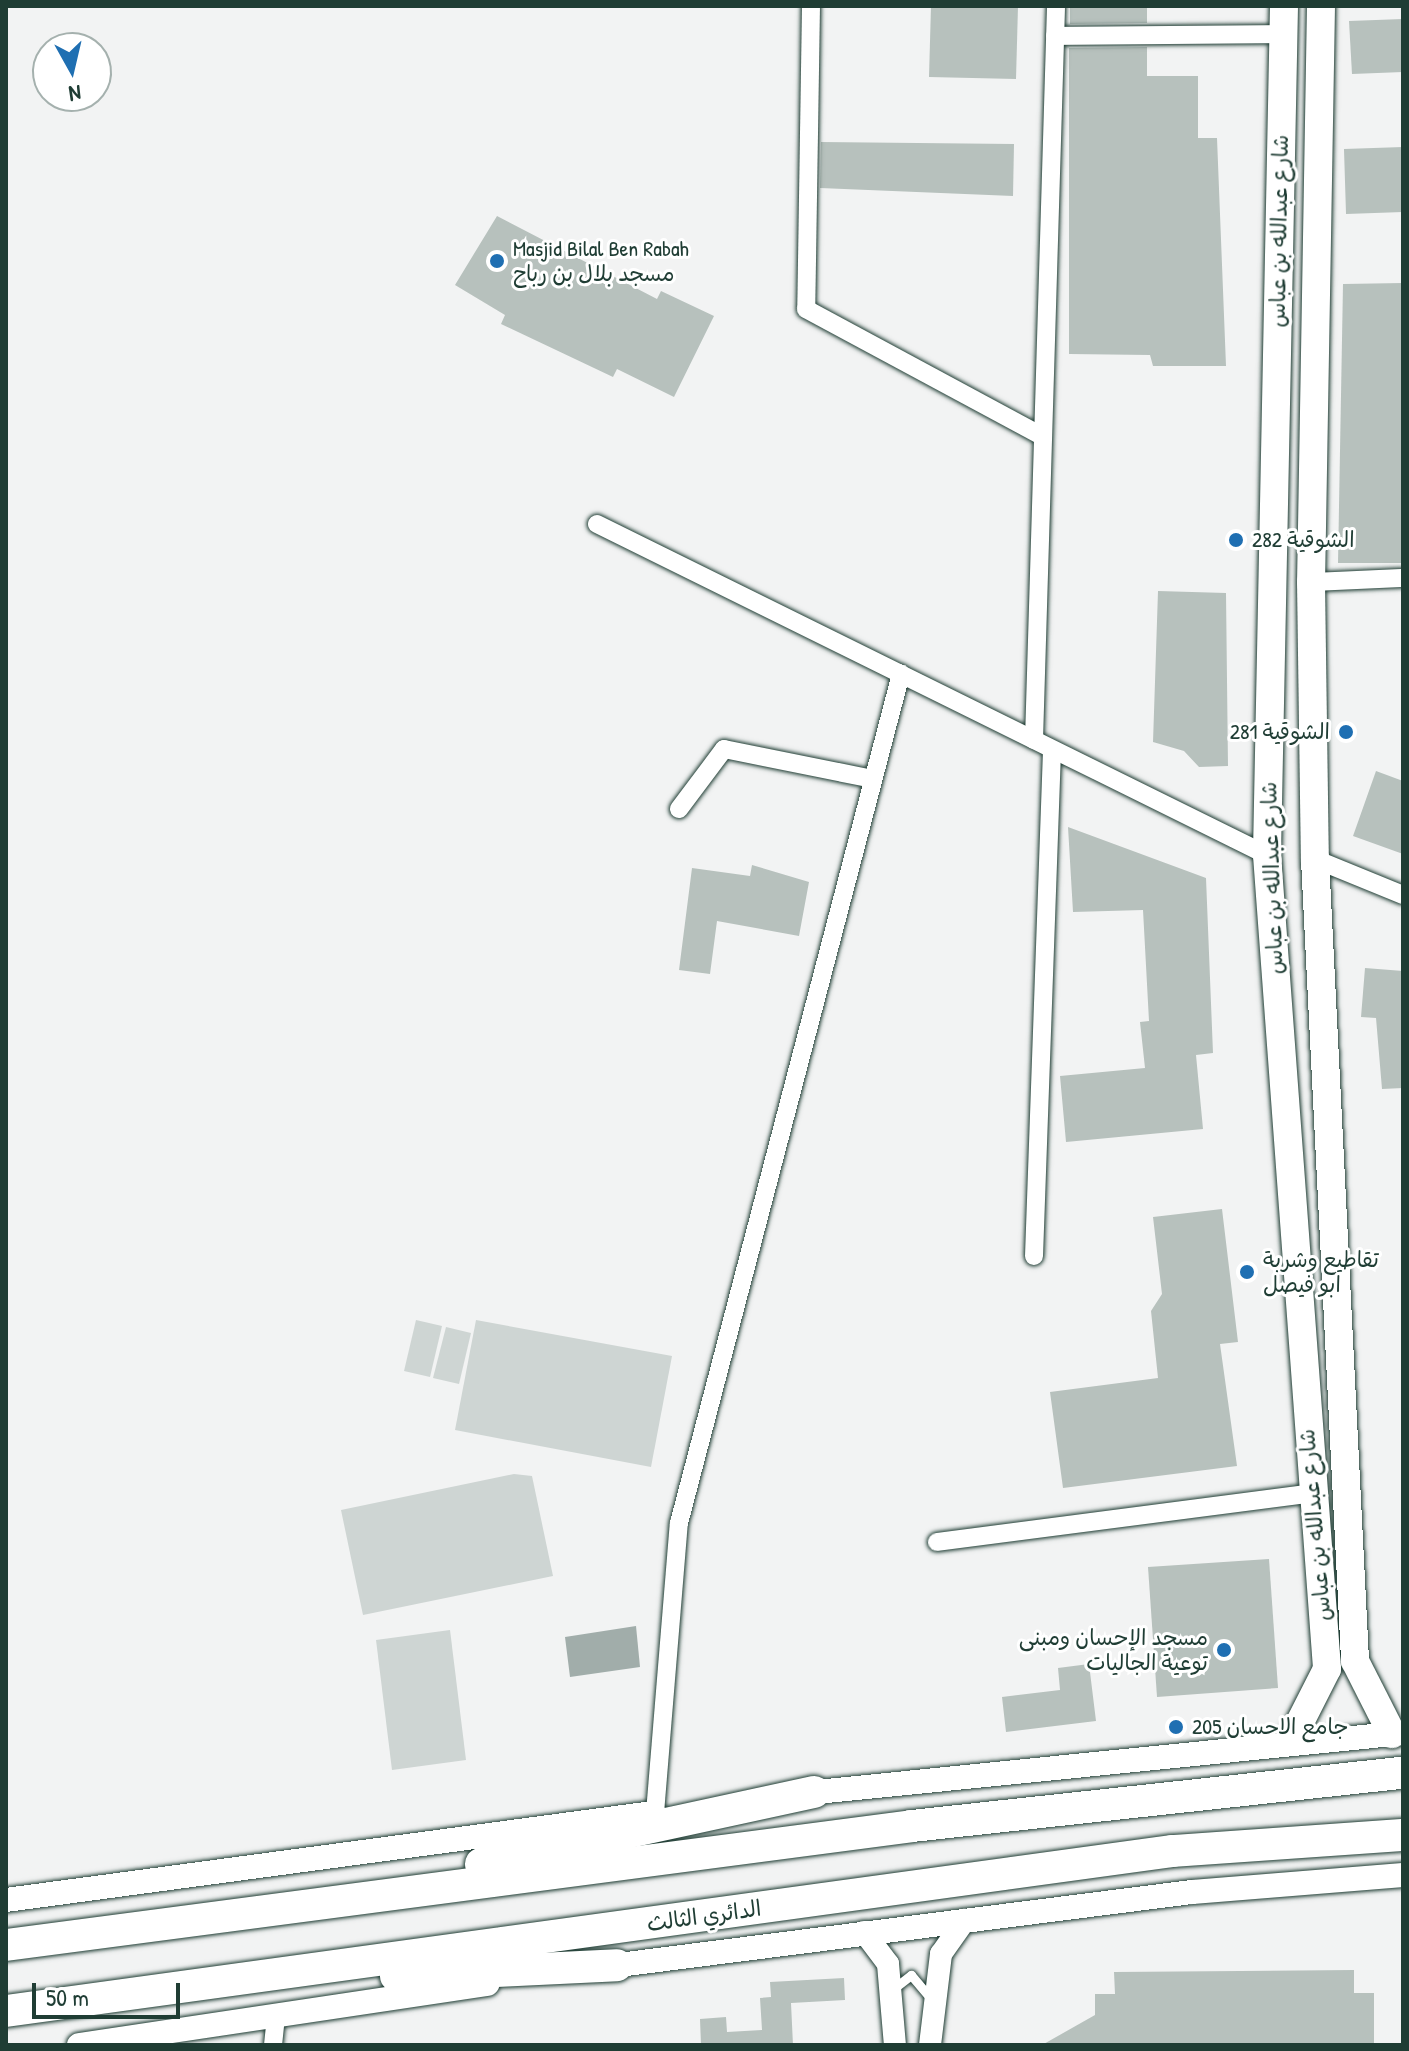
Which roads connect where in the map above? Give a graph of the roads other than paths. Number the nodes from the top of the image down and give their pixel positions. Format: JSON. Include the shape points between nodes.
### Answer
{"nodes":[{"id":1,"x":811,"y":6,"type":"edge"},
{"id":2,"x":1056,"y":6,"type":"edge"},
{"id":3,"x":1321,"y":6,"type":"edge"},
{"id":4,"x":1284,"y":20,"type":"edge"},
{"id":5,"x":1055,"y":36,"type":"junction"},
{"id":6,"x":1040,"y":435,"type":"junction"},
{"id":7,"x":597,"y":524,"type":"dead end"},
{"id":8,"x":1403,"y":578,"type":"edge"},
{"id":9,"x":1311,"y":582,"type":"junction"},
{"id":10,"x":901,"y":674,"type":"junction"},
{"id":11,"x":1034,"y":740,"type":"junction"},
{"id":12,"x":1052,"y":750,"type":"junction"},
{"id":13,"x":873,"y":779,"type":"junction"},
{"id":14,"x":679,"y":809,"type":"dead end"},
{"id":15,"x":1267,"y":855,"type":"junction"},
{"id":16,"x":1315,"y":859,"type":"junction"},
{"id":17,"x":1403,"y":895,"type":"edge"},
{"id":18,"x":1034,"y":1256,"type":"dead end"},
{"id":19,"x":1313,"y":1493,"type":"junction"},
{"id":20,"x":937,"y":1542,"type":"dead end"},
{"id":21,"x":1398,"y":1734,"type":"edge"},
{"id":22,"x":1291,"y":1740,"type":"junction"},
{"id":23,"x":1403,"y":1773,"type":"edge"},
{"id":24,"x":814,"y":1792,"type":"junction"},
{"id":25,"x":655,"y":1813,"type":"junction"},
{"id":26,"x":1403,"y":1835,"type":"edge"},
{"id":27,"x":1403,"y":1875,"type":"edge"},
{"id":28,"x":6,"y":1900,"type":"edge"},
{"id":29,"x":249,"y":1914,"type":"junction"},
{"id":30,"x":965,"y":1920,"type":"junction"},
{"id":31,"x":864,"y":1932,"type":"junction"},
{"id":32,"x":6,"y":1945,"type":"edge"},
{"id":33,"x":617,"y":1965,"type":"junction"},
{"id":34,"x":173,"y":1988,"type":"junction"},
{"id":35,"x":892,"y":1991,"type":"junction"},
{"id":36,"x":930,"y":1998,"type":"junction"},
{"id":37,"x":6,"y":2011,"type":"edge"},
{"id":38,"x":276,"y":2016,"type":"junction"},
{"id":39,"x":79,"y":2045,"type":"edge"},
{"id":40,"x":273,"y":2045,"type":"edge"},
{"id":41,"x":895,"y":2045,"type":"edge"},
{"id":42,"x":930,"y":2045,"type":"edge"}],
"edges":[{"from":1,"to":6,"type":"street","via":[[806,309]]},
{"from":2,"to":5,"type":"street"},
{"from":3,"to":9,"type":"main road","name":"شارع عبدالله بن عباس"},
{"from":4,"to":5,"type":"street"},
{"from":4,"to":15,"type":"main road","name":"شارع عبدالله بن عباس"},
{"from":5,"to":6,"type":"street"},
{"from":6,"to":11,"type":"street"},
{"from":7,"to":10,"type":"street"},
{"from":8,"to":9,"type":"street"},
{"from":9,"to":16,"type":"main road","name":"شارع عبدالله بن عباس"},
{"from":10,"to":11,"type":"street"},
{"from":10,"to":13,"type":"street"},
{"from":11,"to":12,"type":"street"},
{"from":12,"to":15,"type":"street"},
{"from":12,"to":18,"type":"street"},
{"from":13,"to":14,"type":"street","via":[[724,749]]},
{"from":13,"to":25,"type":"street","via":[[679,1523]]},
{"from":15,"to":19,"type":"main road","name":"شارع عبدالله بن عباس"},
{"from":16,"to":17,"type":"street"},
{"from":16,"to":21,"type":"main road","name":"شارع عبدالله بن عباس","via":[[1355,1661]]},
{"from":19,"to":20,"type":"street"},
{"from":19,"to":22,"type":"main road","name":"شارع عبدالله بن عباس","via":[[1327,1669]]},
{"from":21,"to":22,"type":"main road"},
{"from":22,"to":24,"type":"main road"},
{"from":23,"to":29,"type":"highway","via":[[912,1826]]},
{"from":24,"to":25,"type":"main road"},
{"from":24,"to":29,"type":"highway"},
{"from":25,"to":28,"type":"main road"},
{"from":26,"to":34,"type":"highway","name":"الدائري الثالث","via":[[1173,1851]]},
{"from":27,"to":30,"type":"main road"},
{"from":29,"to":32,"type":"highway"},
{"from":30,"to":31,"type":"main road"},
{"from":30,"to":36,"type":"street","via":[[941,1954]]},
{"from":31,"to":33,"type":"main road"},
{"from":31,"to":35,"type":"street","via":[[888,1964]]},
{"from":33,"to":34,"type":"highway"},
{"from":33,"to":38,"type":"main road"},
{"from":34,"to":37,"type":"highway","name":"الدائري الثالث"},
{"from":35,"to":36,"type":"lane","via":[[911,1975]]},
{"from":35,"to":41,"type":"street"},
{"from":36,"to":42,"type":"street"},
{"from":38,"to":39,"type":"main road"},
{"from":38,"to":40,"type":"street"}]}
